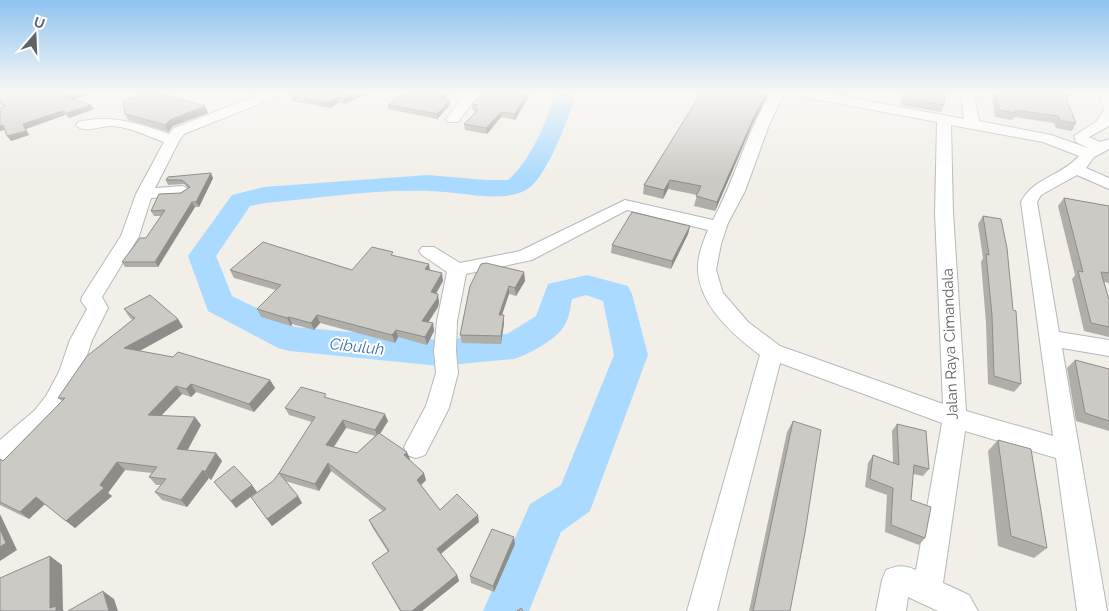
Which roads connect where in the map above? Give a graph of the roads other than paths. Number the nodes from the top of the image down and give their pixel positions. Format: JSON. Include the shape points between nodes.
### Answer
{"nodes":[{"id":1,"x":199,"y":122,"type":"edge"},
{"id":2,"x":765,"y":122,"type":"edge"},
{"id":3,"x":944,"y":122,"type":"edge"},
{"id":4,"x":955,"y":122,"type":"edge"},
{"id":5,"x":972,"y":124,"type":"joint"},
{"id":6,"x":83,"y":125,"type":"dead end"},
{"id":7,"x":1104,"y":131,"type":"edge"},
{"id":8,"x":172,"y":140,"type":"junction"},
{"id":9,"x":1076,"y":170,"type":"junction"},
{"id":10,"x":1109,"y":184,"type":"edge"},
{"id":11,"x":183,"y":191,"type":"edge"},
{"id":12,"x":144,"y":194,"type":"junction"},
{"id":13,"x":718,"y":227,"type":"junction"},
{"id":14,"x":428,"y":251,"type":"dead end"},
{"id":15,"x":457,"y":270,"type":"junction"},
{"id":16,"x":1052,"y":338,"type":"junction"},
{"id":17,"x":1109,"y":348,"type":"edge"},
{"id":18,"x":772,"y":352,"type":"junction"},
{"id":19,"x":955,"y":418,"type":"junction"},
{"id":20,"x":416,"y":447,"type":"dead end"},
{"id":21,"x":1067,"y":451,"type":"junction"},
{"id":22,"x":0,"y":455,"type":"edge"},
{"id":23,"x":927,"y":590,"type":"junction"},
{"id":24,"x":702,"y":611,"type":"edge"},
{"id":25,"x":891,"y":611,"type":"edge"},
{"id":26,"x":963,"y":611,"type":"edge"},
{"id":27,"x":1092,"y":611,"type":"edge"}],
"edges":[{"from":1,"to":8,"type":"street","via":[[179,131]]},
{"from":2,"to":13,"type":"street","via":[[738,189]]},
{"from":3,"to":19,"type":"street","name":"Jalan Raya Cimandala","via":[[944,213]]},
{"from":4,"to":5,"type":"street"},
{"from":5,"to":7,"type":"street","via":[[1046,138]]},
{"from":6,"to":8,"type":"street","via":[[126,124]]},
{"from":7,"to":9,"type":"street"},
{"from":8,"to":12,"type":"street"},
{"from":9,"to":10,"type":"street"},
{"from":9,"to":16,"type":"street","via":[[1034,192],[1029,202]]},
{"from":11,"to":12,"type":"street"},
{"from":12,"to":22,"type":"street","via":[[130,236],[92,297],[91,301],[98,308],[80,340],[70,373],[43,417]]},
{"from":13,"to":15,"type":"street","via":[[625,205],[526,256]]},
{"from":13,"to":18,"type":"street","via":[[707,272],[712,290],[736,323]]},
{"from":14,"to":15,"type":"street"},
{"from":15,"to":20,"type":"street","via":[[447,321],[446,362],[437,408]]},
{"from":16,"to":17,"type":"street"},
{"from":16,"to":21,"type":"street"},
{"from":18,"to":19,"type":"street"},
{"from":18,"to":24,"type":"street"},
{"from":19,"to":21,"type":"street"},
{"from":19,"to":23,"type":"street","name":"Jalan Raya Cimandala"},
{"from":21,"to":27,"type":"street"},
{"from":23,"to":25,"type":"street","via":[[905,580],[896,580]]},
{"from":23,"to":26,"type":"street","via":[[959,605]]}]}
